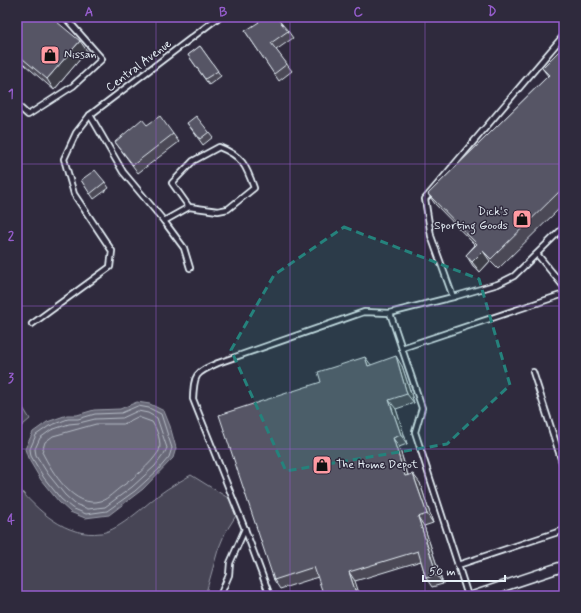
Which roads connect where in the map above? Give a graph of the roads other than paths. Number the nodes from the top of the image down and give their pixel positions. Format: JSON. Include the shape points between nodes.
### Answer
{"nodes":[{"id":1,"x":65,"y":17,"type":"edge"},
{"id":2,"x":218,"y":17,"type":"edge"},
{"id":3,"x":564,"y":35,"type":"edge"},
{"id":4,"x":17,"y":105,"type":"edge"},
{"id":5,"x":90,"y":115,"type":"junction"},
{"id":6,"x":189,"y":206,"type":"junction"},
{"id":7,"x":164,"y":221,"type":"junction"},
{"id":8,"x":564,"y":227,"type":"edge"},
{"id":9,"x":537,"y":254,"type":"junction"},
{"id":10,"x":190,"y":268,"type":"dead end"},
{"id":11,"x":564,"y":288,"type":"edge"},
{"id":12,"x":564,"y":294,"type":"edge"},
{"id":13,"x":453,"y":297,"type":"junction"},
{"id":14,"x":390,"y":313,"type":"junction"},
{"id":15,"x":32,"y":324,"type":"dead end"},
{"id":16,"x":402,"y":348,"type":"junction"},
{"id":17,"x":532,"y":372,"type":"dead end"},
{"id":18,"x":564,"y":468,"type":"edge"},
{"id":19,"x":245,"y":529,"type":"junction"},
{"id":20,"x":564,"y":530,"type":"edge"},
{"id":21,"x":458,"y":565,"type":"junction"},
{"id":22,"x":564,"y":566,"type":"edge"},
{"id":23,"x":220,"y":596,"type":"edge"},
{"id":24,"x":270,"y":596,"type":"edge"},
{"id":25,"x":468,"y":596,"type":"edge"},
{"id":26,"x":474,"y":596,"type":"edge"}],
"edges":[{"from":1,"to":4,"type":"lane","via":[[102,59],[72,86],[28,115]]},
{"from":2,"to":5,"type":"lane","name":"Central Avenue"},
{"from":3,"to":13,"type":"lane","via":[[425,199],[431,236]]},
{"from":5,"to":7,"type":"lane","via":[[123,172]]},
{"from":5,"to":15,"type":"lane","name":"Central Avenue","via":[[76,133],[64,159],[74,194],[112,250],[110,267]]},
{"from":6,"to":6,"type":"lane","via":[[218,212],[228,209],[254,188],[247,169],[234,153],[219,147],[193,161],[172,183]]},
{"from":6,"to":7,"type":"lane"},
{"from":7,"to":10,"type":"lane","via":[[184,248]]},
{"from":8,"to":9,"type":"lane"},
{"from":9,"to":11,"type":"lane"},
{"from":9,"to":13,"type":"lane","via":[[514,276]]},
{"from":12,"to":16,"type":"lane"},
{"from":13,"to":14,"type":"lane"},
{"from":14,"to":16,"type":"lane"},
{"from":14,"to":19,"type":"lane","via":[[364,312],[199,371],[193,382],[193,399]]},
{"from":16,"to":21,"type":"lane","via":[[422,408],[415,432]]},
{"from":17,"to":18,"type":"lane"},
{"from":19,"to":23,"type":"lane","via":[[230,563],[229,575]]},
{"from":19,"to":24,"type":"lane"},
{"from":20,"to":21,"type":"lane"},
{"from":21,"to":25,"type":"lane"},
{"from":22,"to":26,"type":"street"}]}
